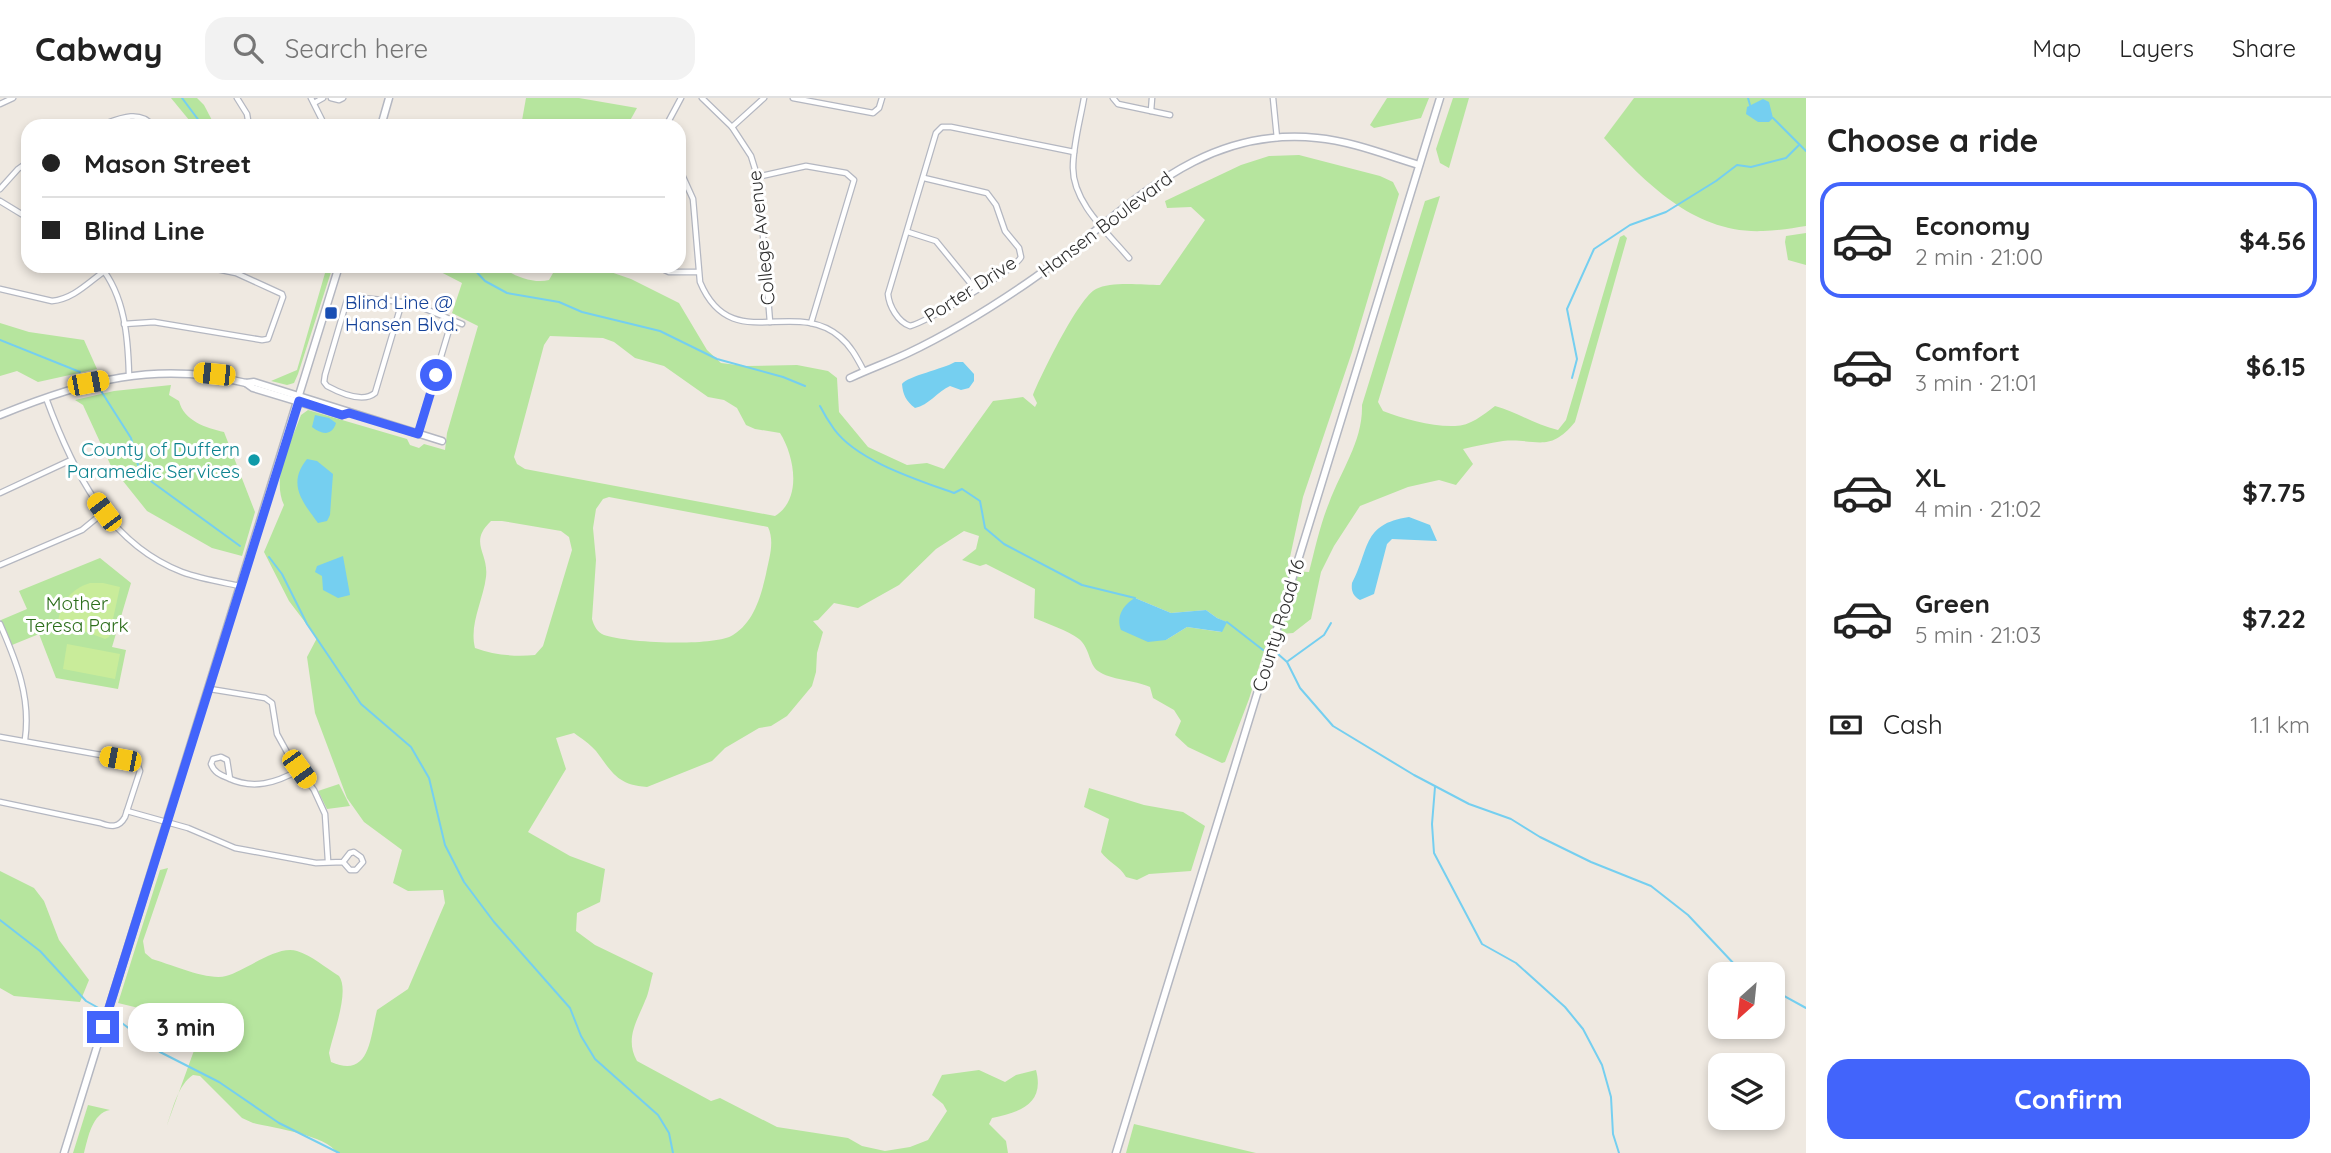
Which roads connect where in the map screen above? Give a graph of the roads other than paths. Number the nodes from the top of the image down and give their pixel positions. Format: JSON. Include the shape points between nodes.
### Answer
{"nodes":[{"id":1,"x":13,"y":98,"type":"edge"},
{"id":2,"x":237,"y":98,"type":"edge"},
{"id":3,"x":323,"y":98,"type":"edge"},
{"id":4,"x":331,"y":98,"type":"edge"},
{"id":5,"x":343,"y":98,"type":"edge"},
{"id":6,"x":389,"y":98,"type":"edge"},
{"id":7,"x":681,"y":98,"type":"edge"},
{"id":8,"x":702,"y":98,"type":"edge"},
{"id":9,"x":764,"y":98,"type":"edge"},
{"id":10,"x":793,"y":98,"type":"edge"},
{"id":11,"x":882,"y":98,"type":"edge"},
{"id":12,"x":1084,"y":98,"type":"edge"},
{"id":13,"x":1113,"y":98,"type":"edge"},
{"id":14,"x":1152,"y":98,"type":"edge"},
{"id":15,"x":1273,"y":98,"type":"edge"},
{"id":16,"x":1440,"y":98,"type":"edge"},
{"id":17,"x":313,"y":101,"type":"edge"},
{"id":18,"x":0,"y":104,"type":"edge"},
{"id":19,"x":1150,"y":111,"type":"junction"},
{"id":20,"x":1170,"y":116,"type":"dead end"},
{"id":21,"x":126,"y":119,"type":"edge"},
{"id":22,"x":144,"y":119,"type":"edge"},
{"id":23,"x":248,"y":119,"type":"edge"},
{"id":24,"x":322,"y":119,"type":"edge"},
{"id":25,"x":383,"y":119,"type":"edge"},
{"id":26,"x":670,"y":119,"type":"edge"},
{"id":27,"x":732,"y":127,"type":"junction"},
{"id":28,"x":1277,"y":139,"type":"junction"},
{"id":29,"x":1074,"y":152,"type":"junction"},
{"id":30,"x":1419,"y":165,"type":"junction"},
{"id":31,"x":21,"y":167,"type":"edge"},
{"id":32,"x":757,"y":177,"type":"junction"},
{"id":33,"x":924,"y":178,"type":"junction"},
{"id":34,"x":686,"y":184,"type":"edge"},
{"id":35,"x":0,"y":189,"type":"edge"},
{"id":36,"x":0,"y":201,"type":"edge"},
{"id":37,"x":21,"y":214,"type":"edge"},
{"id":38,"x":1101,"y":224,"type":"junction"},
{"id":39,"x":908,"y":232,"type":"junction"},
{"id":40,"x":1129,"y":258,"type":"dead end"},
{"id":41,"x":686,"y":272,"type":"edge"},
{"id":42,"x":697,"y":272,"type":"junction"},
{"id":43,"x":96,"y":273,"type":"edge"},
{"id":44,"x":105,"y":273,"type":"edge"},
{"id":45,"x":238,"y":273,"type":"edge"},
{"id":46,"x":337,"y":273,"type":"edge"},
{"id":47,"x":0,"y":289,"type":"edge"},
{"id":48,"x":976,"y":290,"type":"junction"},
{"id":49,"x":402,"y":302,"type":"junction"},
{"id":50,"x":452,"y":320,"type":"junction"},
{"id":51,"x":770,"y":322,"type":"junction"},
{"id":52,"x":811,"y":323,"type":"junction"},
{"id":53,"x":124,"y":324,"type":"junction"},
{"id":54,"x":461,"y":324,"type":"dead end"},
{"id":55,"x":864,"y":372,"type":"junction"},
{"id":56,"x":129,"y":376,"type":"junction"},
{"id":57,"x":850,"y":379,"type":"dead end"},
{"id":58,"x":46,"y":397,"type":"junction"},
{"id":59,"x":300,"y":398,"type":"junction"},
{"id":60,"x":0,"y":415,"type":"edge"},
{"id":61,"x":418,"y":434,"type":"junction"},
{"id":62,"x":442,"y":440,"type":"dead end"},
{"id":63,"x":71,"y":460,"type":"junction"},
{"id":64,"x":0,"y":493,"type":"edge"},
{"id":65,"x":104,"y":512,"type":"junction"},
{"id":66,"x":0,"y":565,"type":"edge"},
{"id":67,"x":240,"y":586,"type":"junction"},
{"id":68,"x":0,"y":624,"type":"edge"},
{"id":69,"x":210,"y":689,"type":"junction"},
{"id":70,"x":0,"y":737,"type":"edge"},
{"id":71,"x":25,"y":740,"type":"junction"},
{"id":72,"x":299,"y":769,"type":"junction"},
{"id":73,"x":230,"y":779,"type":"junction"},
{"id":74,"x":0,"y":802,"type":"edge"},
{"id":75,"x":127,"y":811,"type":"junction"},
{"id":76,"x":167,"y":822,"type":"junction"},
{"id":77,"x":328,"y":862,"type":"junction"},
{"id":78,"x":343,"y":862,"type":"junction"},
{"id":79,"x":64,"y":1153,"type":"edge"},
{"id":80,"x":1116,"y":1153,"type":"edge"}],
"edges":[{"from":1,"to":18,"type":"street"},
{"from":2,"to":23,"type":"street"},
{"from":3,"to":17,"type":"street"},
{"from":4,"to":5,"type":"street"},
{"from":6,"to":25,"type":"street"},
{"from":7,"to":26,"type":"street"},
{"from":8,"to":27,"type":"street","name":"College Avenue"},
{"from":9,"to":27,"type":"street"},
{"from":10,"to":11,"type":"street","via":[[873,113]]},
{"from":12,"to":29,"type":"street"},
{"from":13,"to":19,"type":"street","via":[[1118,104]]},
{"from":14,"to":19,"type":"street"},
{"from":15,"to":28,"type":"street"},
{"from":16,"to":30,"type":"street","name":"County Road 16"},
{"from":17,"to":24,"type":"street"},
{"from":19,"to":20,"type":"street"},
{"from":21,"to":22,"type":"street"},
{"from":27,"to":32,"type":"street","name":"College Avenue","via":[[751,156]]},
{"from":28,"to":30,"type":"street","name":"Hansen Boulevard","via":[[1341,142]]},
{"from":28,"to":38,"type":"street","name":"Hansen Boulevard","via":[[1244,143],[1184,166]]},
{"from":29,"to":33,"type":"street","via":[[942,127],[936,133]]},
{"from":29,"to":38,"type":"street","via":[[1077,191]]},
{"from":30,"to":80,"type":"street","name":"County Road 16"},
{"from":31,"to":35,"type":"street"},
{"from":32,"to":51,"type":"street","name":"College Avenue"},
{"from":32,"to":52,"type":"street","via":[[806,166],[846,173],[854,180]]},
{"from":33,"to":39,"type":"street"},
{"from":33,"to":48,"type":"street","name":"Porter Drive","via":[[987,194],[1021,252],[1017,264]]},
{"from":34,"to":42,"type":"street","via":[[693,199]]},
{"from":36,"to":37,"type":"street"},
{"from":38,"to":40,"type":"street"},
{"from":38,"to":55,"type":"street","name":"Hansen Boulevard","via":[[1029,282],[963,324]]},
{"from":39,"to":48,"type":"street","via":[[936,241]]},
{"from":39,"to":48,"type":"street","name":"Porter Drive","via":[[888,294],[891,306],[907,325],[913,326]]},
{"from":41,"to":42,"type":"street"},
{"from":42,"to":51,"type":"street","via":[[705,293],[722,312],[748,323]]},
{"from":43,"to":47,"type":"street","via":[[61,300]]},
{"from":44,"to":53,"type":"street","via":[[119,299]]},
{"from":45,"to":53,"type":"street","via":[[282,294],[268,339],[153,322]]},
{"from":46,"to":59,"type":"street"},
{"from":49,"to":49,"type":"street","via":[[372,397],[332,389],[324,382],[347,300]]},
{"from":49,"to":50,"type":"street"},
{"from":50,"to":54,"type":"street"},
{"from":50,"to":61,"type":"street"},
{"from":51,"to":52,"type":"street","name":"College Avenue"},
{"from":52,"to":55,"type":"street","name":"College Avenue","via":[[838,335]]},
{"from":53,"to":56,"type":"street"},
{"from":55,"to":57,"type":"street","name":"Hansen Boulevard"},
{"from":56,"to":58,"type":"street"},
{"from":56,"to":59,"type":"street","via":[[195,372]]},
{"from":58,"to":60,"type":"street"},
{"from":58,"to":63,"type":"street"},
{"from":59,"to":61,"type":"street","via":[[342,415],[349,413]]},
{"from":59,"to":67,"type":"street"},
{"from":61,"to":62,"type":"street"},
{"from":63,"to":64,"type":"street"},
{"from":63,"to":65,"type":"street"},
{"from":65,"to":66,"type":"street","via":[[82,530]]},
{"from":65,"to":67,"type":"street","via":[[133,543],[163,563]]},
{"from":67,"to":69,"type":"street"},
{"from":68,"to":71,"type":"street","via":[[24,693]]},
{"from":69,"to":72,"type":"street","via":[[272,703],[277,734]]},
{"from":69,"to":76,"type":"street"},
{"from":70,"to":71,"type":"street"},
{"from":71,"to":75,"type":"street","via":[[135,761],[140,771]]},
{"from":72,"to":73,"type":"street","via":[[258,785]]},
{"from":72,"to":77,"type":"street","via":[[325,814]]},
{"from":73,"to":73,"type":"street","via":[[214,771],[213,759],[227,760]]},
{"from":74,"to":75,"type":"street","via":[[109,827],[122,822]]},
{"from":75,"to":76,"type":"street"},
{"from":76,"to":77,"type":"street","via":[[235,848]]},
{"from":76,"to":79,"type":"street"},
{"from":77,"to":78,"type":"street"},
{"from":78,"to":78,"type":"street","via":[[354,852],[363,862],[356,870]]}]}
